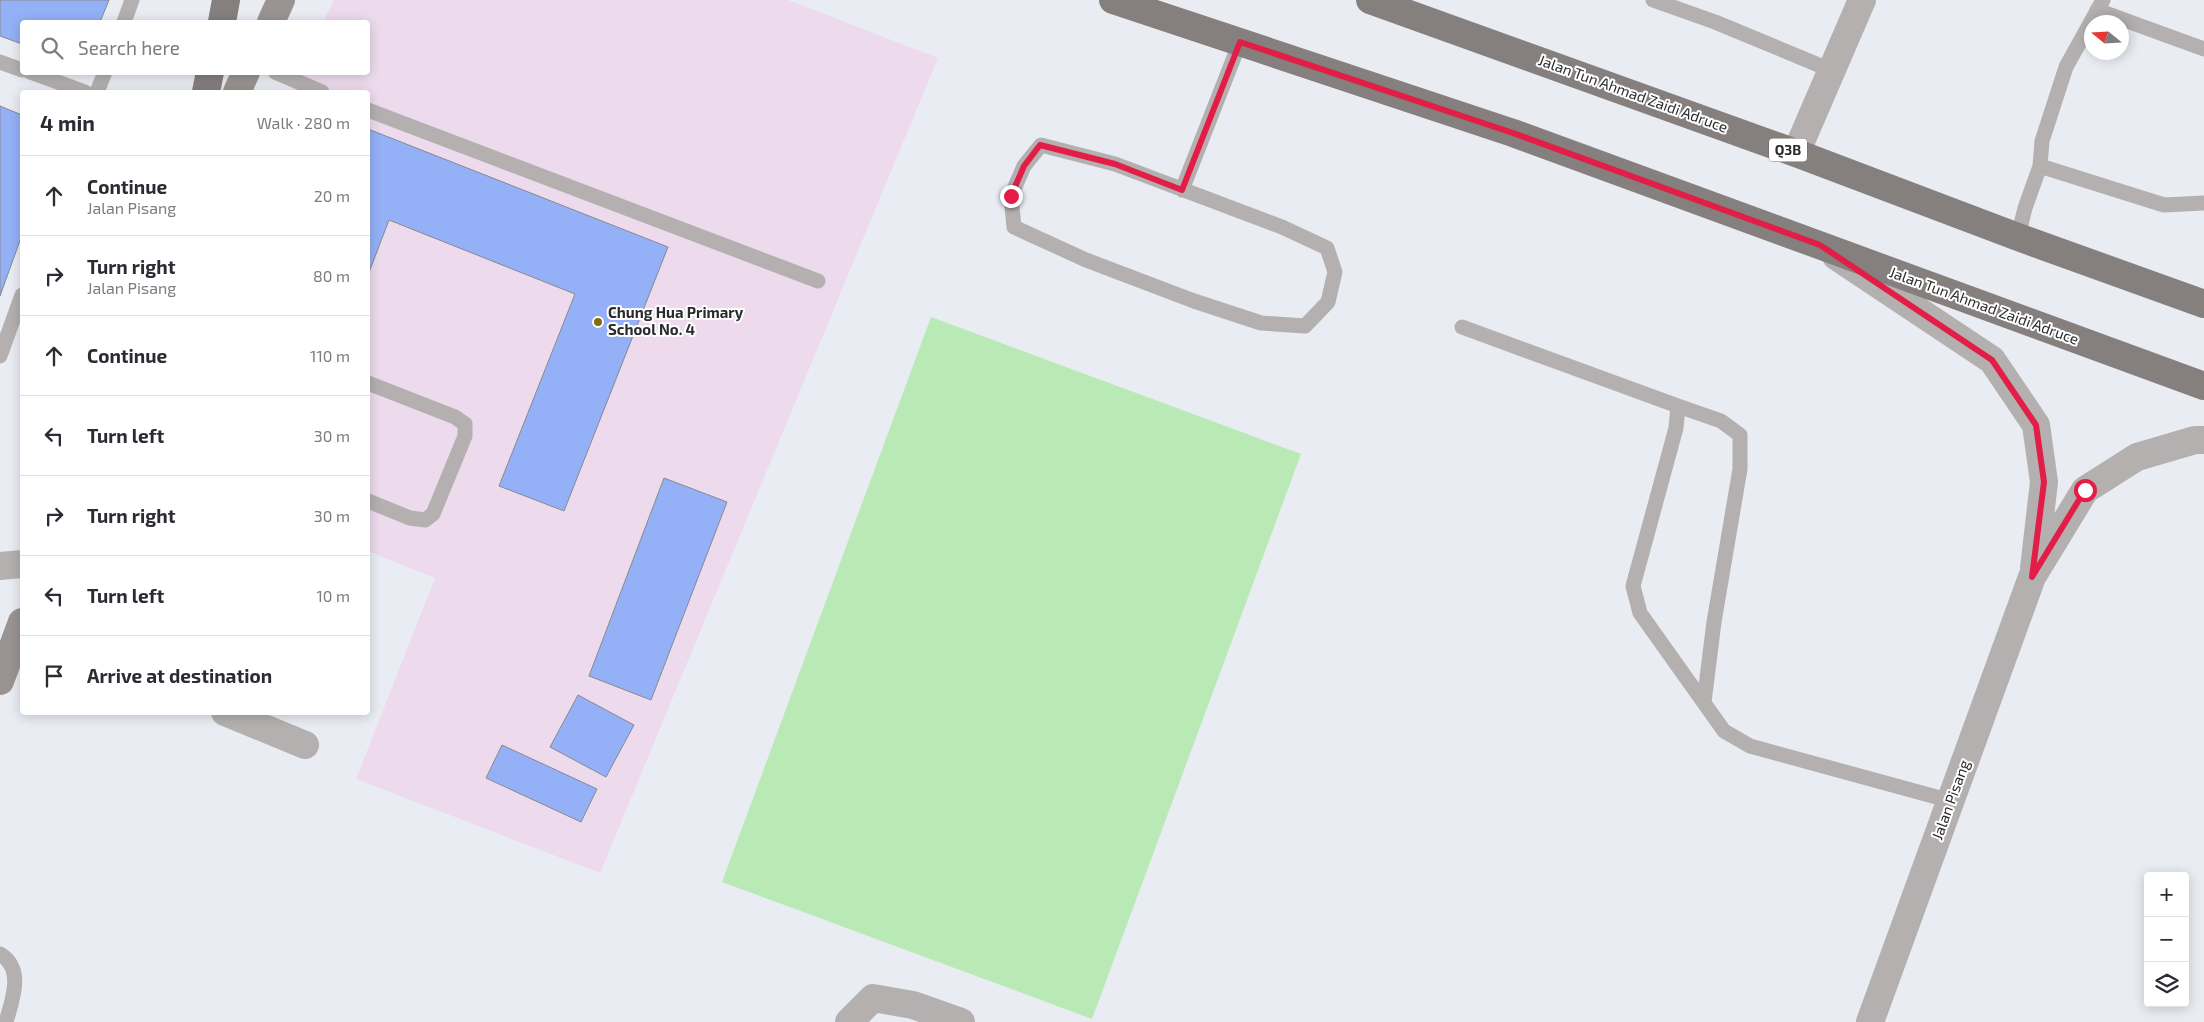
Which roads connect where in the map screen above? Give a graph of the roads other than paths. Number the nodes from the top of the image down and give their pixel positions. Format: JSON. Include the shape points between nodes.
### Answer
{"nodes":[{"id":1,"x":132,"y":0,"type":"edge"},
{"id":2,"x":226,"y":0,"type":"edge"},
{"id":3,"x":282,"y":0,"type":"edge"},
{"id":4,"x":1113,"y":0,"type":"edge"},
{"id":5,"x":1370,"y":0,"type":"edge"},
{"id":6,"x":1653,"y":0,"type":"edge"},
{"id":7,"x":1862,"y":0,"type":"edge"},
{"id":8,"x":2100,"y":5,"type":"edge"},
{"id":9,"x":125,"y":20,"type":"edge"},
{"id":10,"x":222,"y":20,"type":"edge"},
{"id":11,"x":271,"y":20,"type":"edge"},
{"id":12,"x":1240,"y":42,"type":"junction"},
{"id":13,"x":2204,"y":49,"type":"edge"},
{"id":14,"x":0,"y":62,"type":"edge"},
{"id":15,"x":20,"y":69,"type":"edge"},
{"id":16,"x":1833,"y":71,"type":"junction"},
{"id":17,"x":38,"y":75,"type":"edge"},
{"id":18,"x":104,"y":75,"type":"edge"},
{"id":19,"x":209,"y":75,"type":"edge"},
{"id":20,"x":245,"y":75,"type":"edge"},
{"id":21,"x":282,"y":75,"type":"edge"},
{"id":22,"x":80,"y":90,"type":"edge"},
{"id":23,"x":98,"y":90,"type":"edge"},
{"id":24,"x":206,"y":90,"type":"edge"},
{"id":25,"x":238,"y":90,"type":"edge"},
{"id":26,"x":317,"y":90,"type":"edge"},
{"id":27,"x":370,"y":111,"type":"edge"},
{"id":28,"x":1796,"y":153,"type":"junction"},
{"id":29,"x":2040,"y":166,"type":"junction"},
{"id":30,"x":1182,"y":190,"type":"junction"},
{"id":31,"x":2204,"y":203,"type":"edge"},
{"id":32,"x":2018,"y":237,"type":"junction"},
{"id":33,"x":1820,"y":245,"type":"junction"},
{"id":34,"x":818,"y":281,"type":"dead end"},
{"id":35,"x":20,"y":301,"type":"edge"},
{"id":36,"x":2204,"y":304,"type":"edge"},
{"id":37,"x":1462,"y":327,"type":"dead end"},
{"id":38,"x":0,"y":356,"type":"edge"},
{"id":39,"x":370,"y":384,"type":"edge"},
{"id":40,"x":2204,"y":386,"type":"edge"},
{"id":41,"x":1678,"y":406,"type":"junction"},
{"id":42,"x":2204,"y":440,"type":"edge"},
{"id":43,"x":370,"y":502,"type":"edge"},
{"id":44,"x":20,"y":564,"type":"edge"},
{"id":45,"x":0,"y":566,"type":"edge"},
{"id":46,"x":2032,"y":577,"type":"junction"},
{"id":47,"x":20,"y":630,"type":"edge"},
{"id":48,"x":3,"y":664,"type":"edge"},
{"id":49,"x":1704,"y":702,"type":"junction"},
{"id":50,"x":232,"y":715,"type":"edge"},
{"id":51,"x":305,"y":745,"type":"dead end"},
{"id":52,"x":1951,"y":802,"type":"junction"},
{"id":53,"x":0,"y":954,"type":"edge"},
{"id":54,"x":6,"y":1022,"type":"edge"},
{"id":55,"x":849,"y":1022,"type":"edge"},
{"id":56,"x":961,"y":1022,"type":"edge"},
{"id":57,"x":1870,"y":1022,"type":"edge"}],
"edges":[{"from":1,"to":9,"type":"lane"},
{"from":2,"to":10,"type":"main road"},
{"from":3,"to":11,"type":"main road"},
{"from":4,"to":12,"type":"main road","name":"Jalan Tun Ahmad Zaidi Adruce"},
{"from":5,"to":28,"type":"main road","name":"Jalan Tun Ahmad Zaidi Adruce","number":"Q3B"},
{"from":6,"to":16,"type":"lane"},
{"from":7,"to":16,"type":"street"},
{"from":8,"to":13,"type":"lane"},
{"from":8,"to":29,"type":"lane","via":[[2066,67],[2042,141]]},
{"from":12,"to":30,"type":"lane"},
{"from":12,"to":33,"type":"main road","name":"Jalan Tun Ahmad Zaidi Adruce","via":[[1513,133]]},
{"from":14,"to":15,"type":"lane"},
{"from":16,"to":28,"type":"street"},
{"from":17,"to":22,"type":"lane"},
{"from":18,"to":23,"type":"lane"},
{"from":19,"to":24,"type":"main road"},
{"from":20,"to":25,"type":"main road"},
{"from":21,"to":26,"type":"lane"},
{"from":27,"to":34,"type":"lane"},
{"from":28,"to":32,"type":"main road","name":"Jalan Tun Ahmad Zaidi Adruce","number":"Q3B"},
{"from":29,"to":31,"type":"lane","via":[[2164,205]]},
{"from":29,"to":32,"type":"lane"},
{"from":30,"to":30,"type":"lane","via":[[1282,227],[1327,248],[1334,272],[1328,302],[1305,326],[1261,323],[1086,260],[1014,227],[1011,196],[1024,166],[1040,145],[1115,164]]},
{"from":32,"to":36,"type":"main road","name":"Jalan Tun Ahmad Zaidi Adruce","number":"Q3B"},
{"from":33,"to":40,"type":"main road","name":"Jalan Tun Ahmad Zaidi Adruce"},
{"from":33,"to":46,"type":"street","name":"Jalan Pisang","via":[[1992,360],[2036,425],[2044,482]]},
{"from":35,"to":38,"type":"lane"},
{"from":37,"to":41,"type":"lane"},
{"from":39,"to":43,"type":"lane","via":[[455,417],[465,424],[465,436],[433,514],[425,520],[410,518]]},
{"from":41,"to":49,"type":"lane","via":[[1676,428],[1633,586],[1640,613]]},
{"from":41,"to":49,"type":"lane","via":[[1721,421],[1740,435],[1740,469]]},
{"from":42,"to":46,"type":"street","name":"Jalan Pisang","via":[[2137,457],[2085,490]]},
{"from":44,"to":45,"type":"street"},
{"from":46,"to":52,"type":"street","name":"Jalan Pisang"},
{"from":47,"to":48,"type":"main road"},
{"from":49,"to":52,"type":"lane","via":[[1724,731],[1750,746]]},
{"from":50,"to":51,"type":"street"},
{"from":52,"to":57,"type":"street","name":"Jalan Pisang"},
{"from":53,"to":54,"type":"lane","via":[[6,958],[16,979]]},
{"from":55,"to":56,"type":"street","via":[[873,998],[913,1005]]}]}
